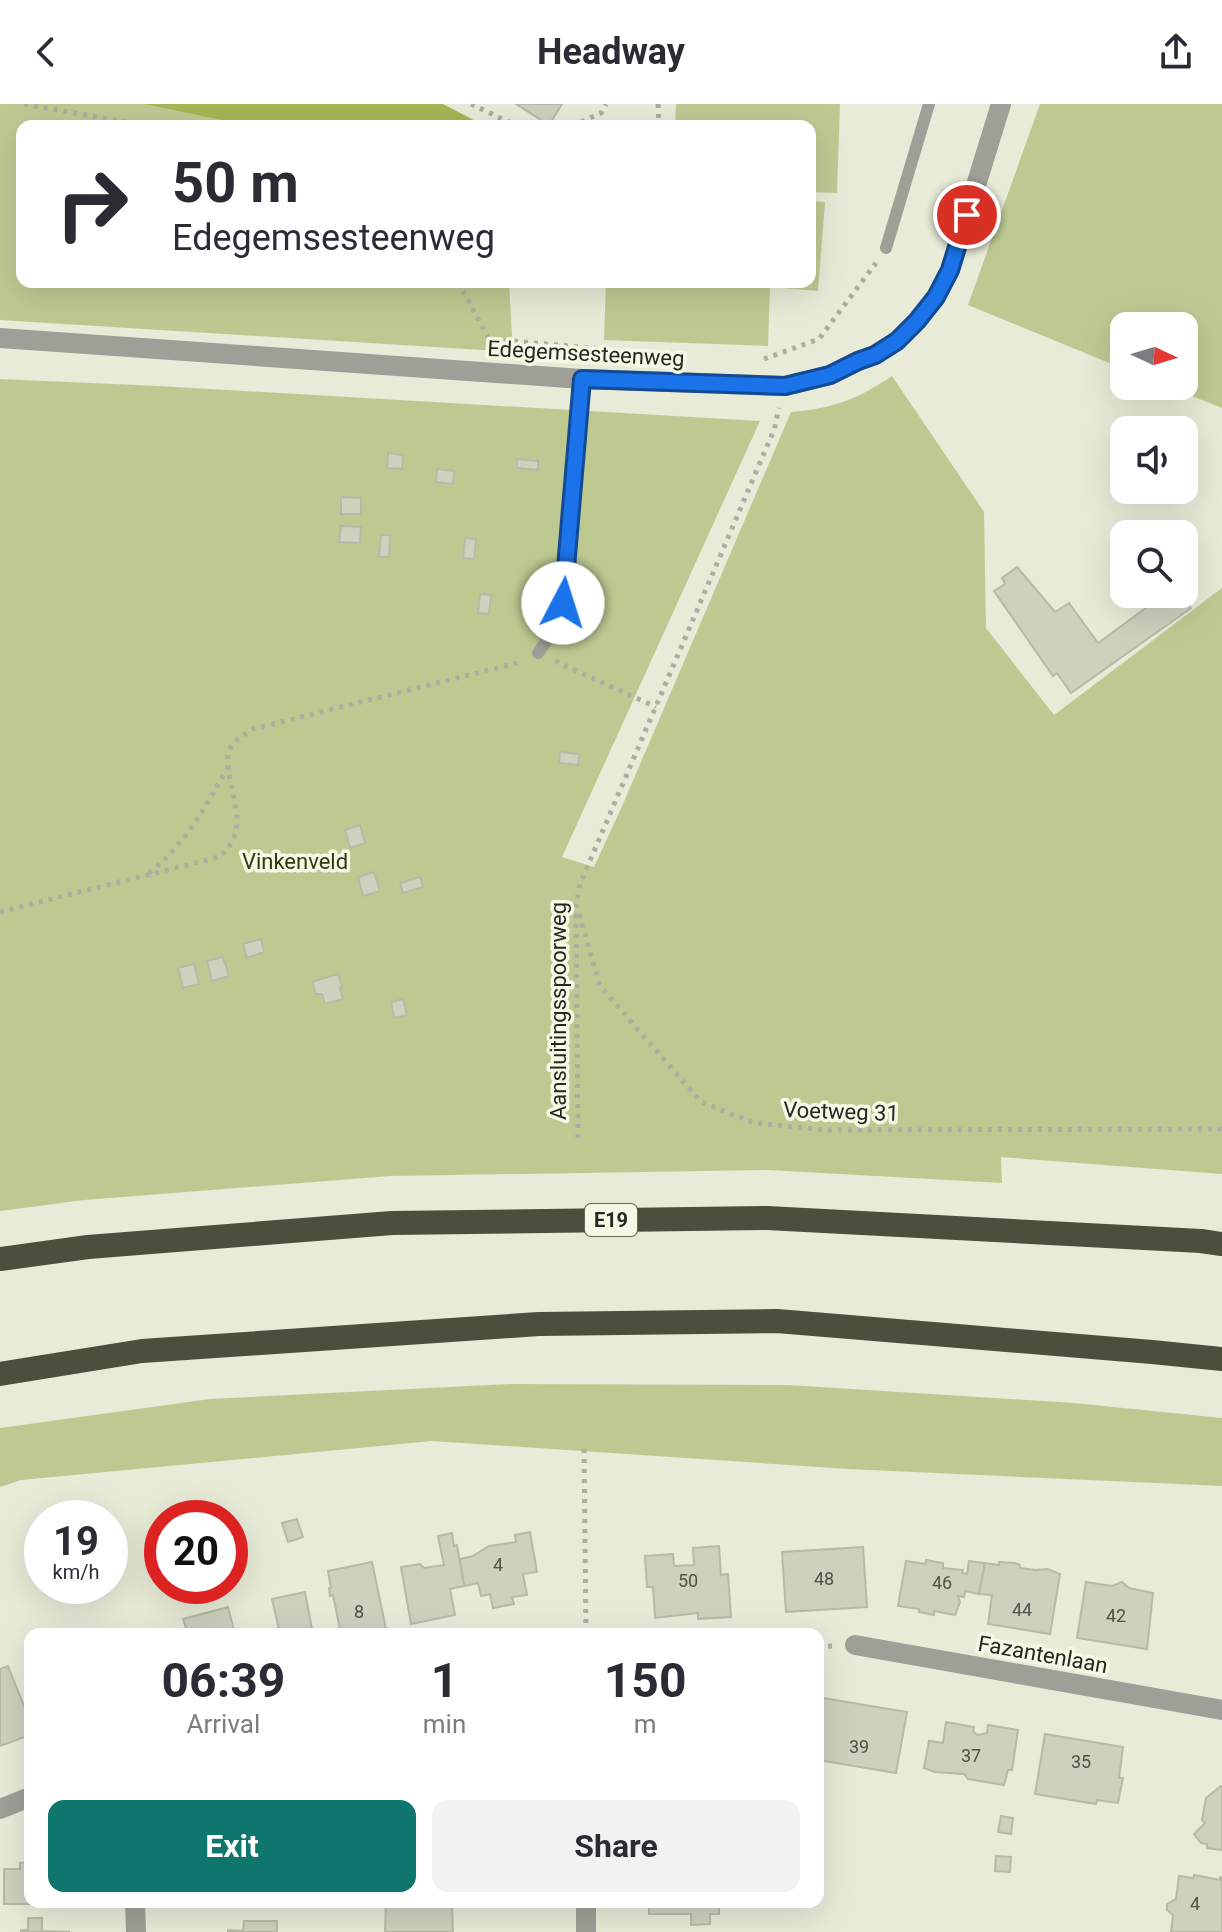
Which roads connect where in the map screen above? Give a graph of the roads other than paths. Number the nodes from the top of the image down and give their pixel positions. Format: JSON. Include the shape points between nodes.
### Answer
{"nodes":[{"id":1,"x":929,"y":104,"type":"edge"},
{"id":2,"x":1001,"y":104,"type":"edge"},
{"id":3,"x":886,"y":248,"type":"road end"},
{"id":4,"x":0,"y":338,"type":"edge"},
{"id":5,"x":582,"y":379,"type":"junction"},
{"id":6,"x":538,"y":653,"type":"road end"},
{"id":7,"x":1215,"y":1241,"type":"edge"},
{"id":8,"x":0,"y":1259,"type":"edge"},
{"id":9,"x":1222,"y":1359,"type":"edge"},
{"id":10,"x":0,"y":1374,"type":"edge"},
{"id":11,"x":855,"y":1645,"type":"dead end"},
{"id":12,"x":1222,"y":1710,"type":"edge"},
{"id":13,"x":24,"y":1799,"type":"edge"},
{"id":14,"x":0,"y":1809,"type":"edge"},
{"id":15,"x":135,"y":1908,"type":"edge"},
{"id":16,"x":586,"y":1908,"type":"edge"},
{"id":17,"x":136,"y":1932,"type":"edge"},
{"id":18,"x":586,"y":1932,"type":"edge"}],
"edges":[{"from":1,"to":3,"type":"lane"},
{"from":2,"to":5,"type":"street","name":"Edegemsesteenweg","via":[[950,270],[936,297],[897,341],[830,375],[785,386]]},
{"from":4,"to":5,"type":"street","name":"Edegemsesteenweg"},
{"from":5,"to":6,"type":"lane","via":[[563,603],[555,629]]},
{"from":7,"to":8,"type":"highway","number":"E19","via":[[767,1218],[439,1222],[88,1247]]},
{"from":9,"to":10,"type":"highway","via":[[777,1321],[539,1324],[142,1351]]},
{"from":11,"to":12,"type":"street","name":"Fazantenlaan"},
{"from":13,"to":14,"type":"street"},
{"from":15,"to":17,"type":"street"},
{"from":16,"to":18,"type":"street"}]}
